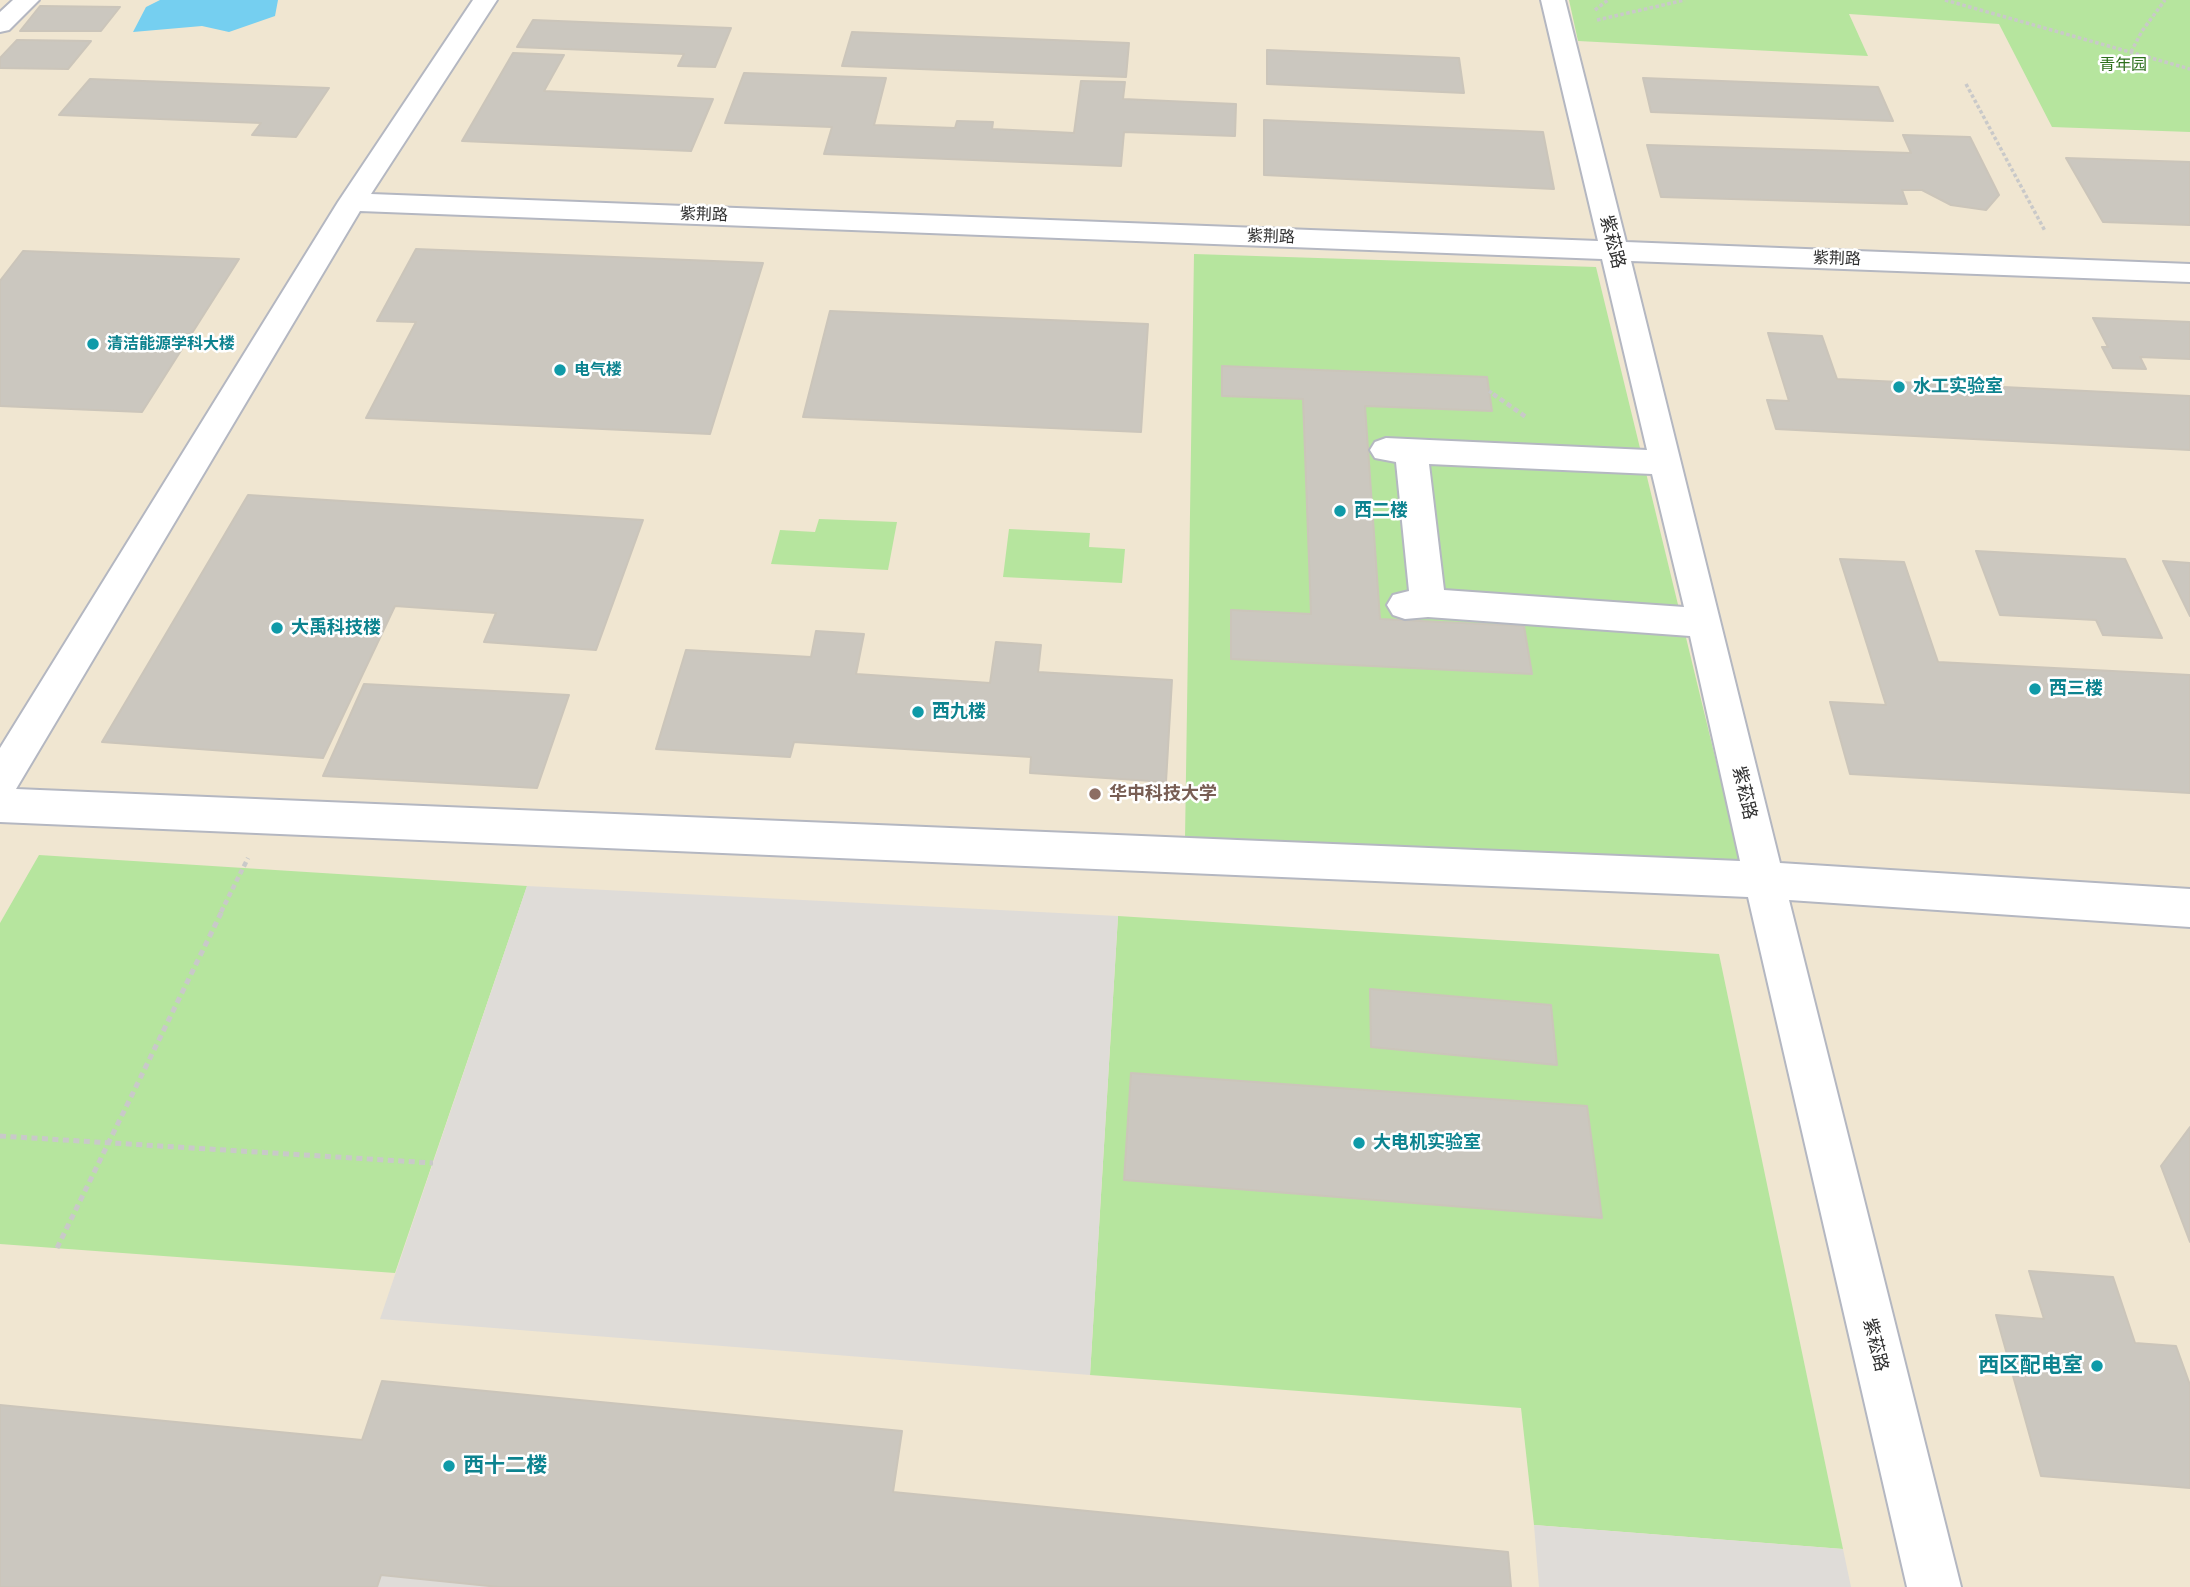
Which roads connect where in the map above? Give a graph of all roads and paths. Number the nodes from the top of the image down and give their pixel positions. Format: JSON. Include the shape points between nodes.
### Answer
{"nodes":[{"id":1,"x":27,"y":0,"type":"edge"},
{"id":2,"x":485,"y":0,"type":"edge"},
{"id":3,"x":1685,"y":0,"type":"edge"},
{"id":4,"x":1945,"y":0,"type":"edge"},
{"id":5,"x":2165,"y":0,"type":"edge"},
{"id":6,"x":1557,"y":14,"type":"edge"},
{"id":7,"x":0,"y":25,"type":"edge"},
{"id":8,"x":2131,"y":52,"type":"junction"},
{"id":9,"x":2190,"y":69,"type":"edge"},
{"id":10,"x":1966,"y":84,"type":"dead end"},
{"id":11,"x":352,"y":202,"type":"junction"},
{"id":12,"x":1614,"y":251,"type":"junction"},
{"id":13,"x":2065,"y":268,"type":"junction"},
{"id":14,"x":2190,"y":273,"type":"edge"},
{"id":15,"x":1665,"y":463,"type":"junction"},
{"id":16,"x":1705,"y":623,"type":"junction"},
{"id":17,"x":0,"y":781,"type":"edge"},
{"id":18,"x":0,"y":805,"type":"edge"},
{"id":19,"x":268,"y":817,"type":"junction"},
{"id":20,"x":1764,"y":880,"type":"junction"},
{"id":21,"x":2190,"y":908,"type":"edge"},
{"id":22,"x":0,"y":1136,"type":"edge"},
{"id":23,"x":108,"y":1143,"type":"junction"},
{"id":24,"x":433,"y":1163,"type":"dead end"},
{"id":25,"x":57,"y":1248,"type":"dead end"},
{"id":26,"x":1934,"y":1587,"type":"edge"}],
"edges":[{"from":1,"to":7,"type":"street"},
{"from":2,"to":11,"type":"street"},
{"from":3,"to":6,"type":"path"},
{"from":4,"to":8,"type":"path"},
{"from":5,"to":8,"type":"path"},
{"from":6,"to":12,"type":"street","name":"紫菘路"},
{"from":8,"to":9,"type":"path"},
{"from":10,"to":13,"type":"path"},
{"from":11,"to":12,"type":"street","name":"紫荆路"},
{"from":11,"to":17,"type":"street"},
{"from":12,"to":13,"type":"street","name":"紫荆路"},
{"from":12,"to":15,"type":"street","name":"紫菘路"},
{"from":13,"to":14,"type":"street","name":"紫荆路"},
{"from":15,"to":16,"type":"street","name":"紫菘路"},
{"from":15,"to":16,"type":"street","via":[[1399,451],[1416,604]]},
{"from":16,"to":20,"type":"street","name":"紫菘路"},
{"from":18,"to":19,"type":"street"},
{"from":19,"to":20,"type":"street"},
{"from":19,"to":23,"type":"path"},
{"from":20,"to":21,"type":"street"},
{"from":20,"to":26,"type":"street","name":"紫菘路"},
{"from":22,"to":23,"type":"path"},
{"from":23,"to":24,"type":"path"},
{"from":23,"to":25,"type":"path"}]}
